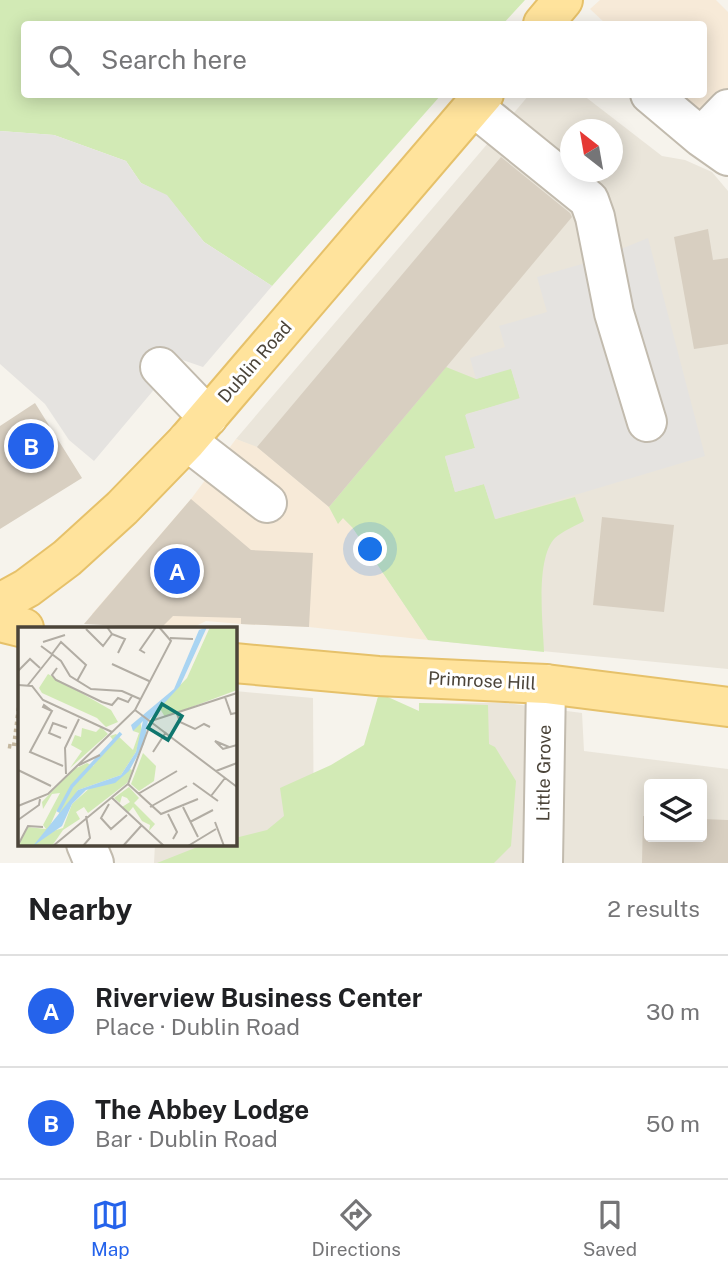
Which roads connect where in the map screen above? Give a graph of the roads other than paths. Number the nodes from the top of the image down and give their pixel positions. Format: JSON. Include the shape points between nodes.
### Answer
{"nodes":[{"id":1,"x":655,"y":98,"type":"edge"},
{"id":2,"x":479,"y":101,"type":"edge"},
{"id":3,"x":728,"y":109,"type":"edge"},
{"id":4,"x":715,"y":147,"type":"edge"},
{"id":5,"x":160,"y":367,"type":"dead end"},
{"id":6,"x":647,"y":422,"type":"dead end"},
{"id":7,"x":197,"y":429,"type":"junction"},
{"id":8,"x":267,"y":503,"type":"dead end"},
{"id":9,"x":0,"y":603,"type":"edge"},
{"id":10,"x":0,"y":622,"type":"edge"},
{"id":11,"x":20,"y":627,"type":"edge"},
{"id":12,"x":236,"y":663,"type":"edge"},
{"id":13,"x":546,"y":684,"type":"junction"},
{"id":14,"x":728,"y":707,"type":"edge"},
{"id":15,"x":87,"y":846,"type":"edge"},
{"id":16,"x":94,"y":863,"type":"edge"},
{"id":17,"x":543,"y":863,"type":"edge"}],
"edges":[{"from":1,"to":4,"type":"street"},
{"from":2,"to":6,"type":"street","via":[[589,200],[614,313]]},
{"from":2,"to":7,"type":"main road","name":"Dublin Road"},
{"from":3,"to":4,"type":"street"},
{"from":5,"to":7,"type":"street"},
{"from":7,"to":8,"type":"street"},
{"from":7,"to":9,"type":"main road","name":"Dublin Road","via":[[67,558]]},
{"from":10,"to":11,"type":"main road"},
{"from":12,"to":13,"type":"main road","name":"Primrose Hill"},
{"from":13,"to":14,"type":"main road","name":"Primrose Hill"},
{"from":13,"to":17,"type":"street","name":"Little Grove"},
{"from":15,"to":16,"type":"street"}]}
